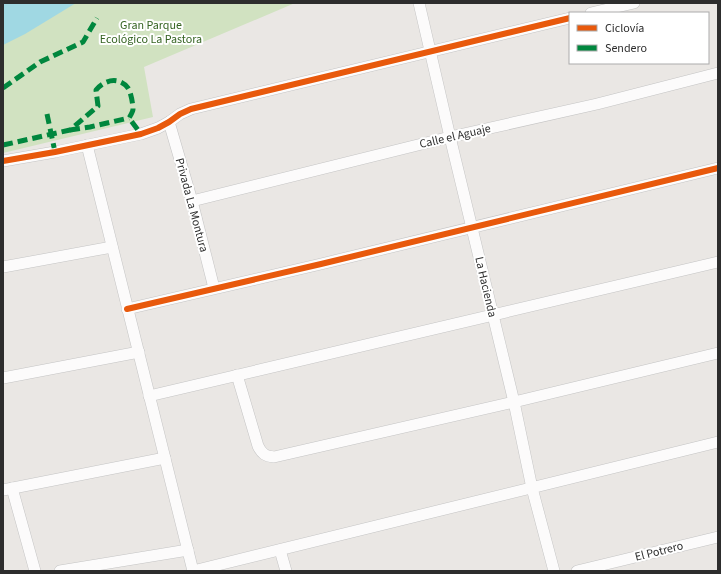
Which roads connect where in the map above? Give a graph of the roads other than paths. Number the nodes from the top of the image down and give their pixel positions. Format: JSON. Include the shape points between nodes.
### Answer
{"nodes":[{"id":1,"x":419,"y":3,"type":"edge"},
{"id":2,"x":634,"y":3,"type":"edge"},
{"id":3,"x":595,"y":12,"type":"edge"},
{"id":4,"x":569,"y":18,"type":"edge"},
{"id":5,"x":431,"y":52,"type":"junction"},
{"id":6,"x":718,"y":73,"type":"edge"},
{"id":7,"x":169,"y":122,"type":"junction"},
{"id":8,"x":450,"y":136,"type":"junction"},
{"id":9,"x":87,"y":145,"type":"junction"},
{"id":10,"x":3,"y":161,"type":"edge"},
{"id":11,"x":718,"y":168,"type":"edge"},
{"id":12,"x":192,"y":201,"type":"junction"},
{"id":13,"x":472,"y":227,"type":"junction"},
{"id":14,"x":112,"y":247,"type":"junction"},
{"id":15,"x":718,"y":262,"type":"edge"},
{"id":16,"x":3,"y":267,"type":"edge"},
{"id":17,"x":214,"y":288,"type":"junction"},
{"id":18,"x":128,"y":309,"type":"junction"},
{"id":19,"x":493,"y":315,"type":"junction"},
{"id":20,"x":139,"y":352,"type":"junction"},
{"id":21,"x":718,"y":353,"type":"edge"},
{"id":22,"x":237,"y":375,"type":"junction"},
{"id":23,"x":3,"y":378,"type":"edge"},
{"id":24,"x":149,"y":396,"type":"junction"},
{"id":25,"x":514,"y":402,"type":"junction"},
{"id":26,"x":718,"y":442,"type":"edge"},
{"id":27,"x":166,"y":458,"type":"junction"},
{"id":28,"x":532,"y":488,"type":"junction"},
{"id":29,"x":7,"y":489,"type":"edge"},
{"id":30,"x":718,"y":537,"type":"edge"},
{"id":31,"x":188,"y":550,"type":"junction"},
{"id":32,"x":280,"y":550,"type":"junction"},
{"id":33,"x":35,"y":571,"type":"edge"},
{"id":34,"x":60,"y":571,"type":"edge"},
{"id":35,"x":193,"y":571,"type":"edge"},
{"id":36,"x":286,"y":571,"type":"edge"},
{"id":37,"x":554,"y":571,"type":"edge"},
{"id":38,"x":577,"y":571,"type":"edge"}],
"edges":[{"from":1,"to":5,"type":"street","name":"La Hacienda"},
{"from":2,"to":3,"type":"street"},
{"from":4,"to":5,"type":"street"},
{"from":5,"to":7,"type":"street","via":[[191,109]]},
{"from":5,"to":8,"type":"street","name":"La Hacienda"},
{"from":6,"to":8,"type":"street","name":"Calle el Aguaje","via":[[597,104]]},
{"from":7,"to":9,"type":"street","via":[[141,134]]},
{"from":7,"to":12,"type":"street","name":"Privada La Montura"},
{"from":8,"to":12,"type":"street","name":"Calle el Aguaje"},
{"from":8,"to":13,"type":"street","name":"La Hacienda"},
{"from":9,"to":10,"type":"street"},
{"from":9,"to":14,"type":"street"},
{"from":11,"to":13,"type":"street"},
{"from":12,"to":17,"type":"street","name":"Privada La Montura"},
{"from":13,"to":17,"type":"street"},
{"from":13,"to":19,"type":"street","name":"La Hacienda"},
{"from":14,"to":16,"type":"street"},
{"from":14,"to":18,"type":"street"},
{"from":15,"to":19,"type":"street"},
{"from":17,"to":18,"type":"street"},
{"from":18,"to":20,"type":"street"},
{"from":19,"to":22,"type":"street"},
{"from":19,"to":25,"type":"street","name":"La Hacienda"},
{"from":20,"to":23,"type":"street"},
{"from":20,"to":24,"type":"street"},
{"from":21,"to":25,"type":"street"},
{"from":22,"to":24,"type":"street"},
{"from":22,"to":25,"type":"street","via":[[258,446],[266,456],[274,457]]},
{"from":24,"to":27,"type":"street"},
{"from":25,"to":28,"type":"street","name":"La Hacienda"},
{"from":26,"to":28,"type":"street"},
{"from":27,"to":29,"type":"street"},
{"from":27,"to":31,"type":"street"},
{"from":28,"to":32,"type":"street"},
{"from":28,"to":37,"type":"street","name":"La Hacienda"},
{"from":29,"to":33,"type":"street"},
{"from":30,"to":38,"type":"street","name":"El Potrero"},
{"from":31,"to":34,"type":"street"},
{"from":31,"to":35,"type":"street"},
{"from":32,"to":35,"type":"street"},
{"from":32,"to":36,"type":"street"}]}
